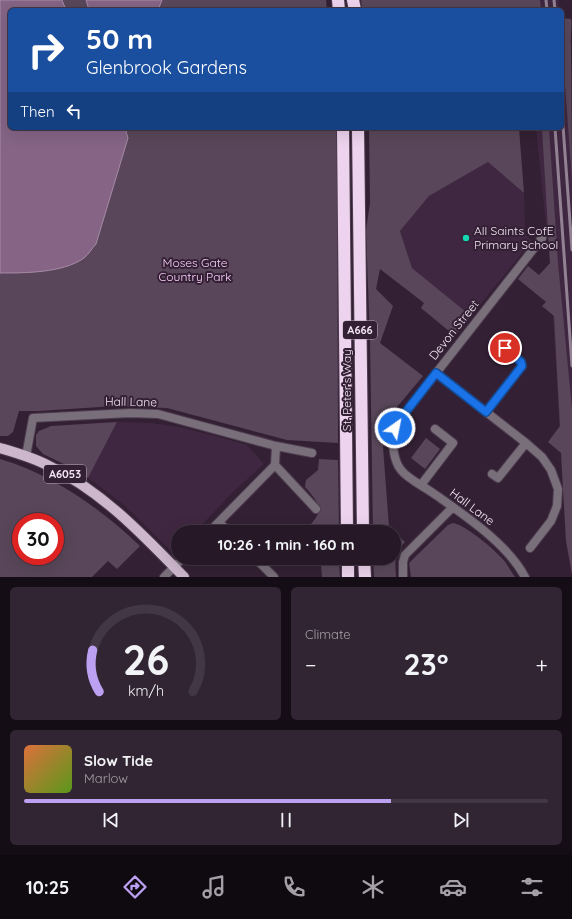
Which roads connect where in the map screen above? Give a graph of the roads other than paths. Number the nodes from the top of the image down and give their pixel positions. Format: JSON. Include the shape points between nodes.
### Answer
{"nodes":[{"id":1,"x":343,"y":130,"type":"edge"},
{"id":2,"x":358,"y":130,"type":"edge"},
{"id":3,"x":542,"y":238,"type":"dead end"},
{"id":4,"x":505,"y":348,"type":"dead end"},
{"id":5,"x":436,"y":373,"type":"junction"},
{"id":6,"x":486,"y":412,"type":"junction"},
{"id":7,"x":435,"y":429,"type":"dead end"},
{"id":8,"x":526,"y":443,"type":"junction"},
{"id":9,"x":276,"y":446,"type":"junction"},
{"id":10,"x":0,"y":448,"type":"edge"},
{"id":11,"x":312,"y":453,"type":"dead end"},
{"id":12,"x":26,"y":456,"type":"junction"},
{"id":13,"x":398,"y":464,"type":"joint"},
{"id":14,"x":275,"y":465,"type":"junction"},
{"id":15,"x":492,"y":474,"type":"dead end"},
{"id":16,"x":421,"y":485,"type":"junction"},
{"id":17,"x":453,"y":507,"type":"junction"},
{"id":18,"x":316,"y":509,"type":"dead end"},
{"id":19,"x":219,"y":522,"type":"junction"},
{"id":20,"x":216,"y":525,"type":"edge"},
{"id":21,"x":222,"y":525,"type":"edge"},
{"id":22,"x":347,"y":525,"type":"edge"},
{"id":23,"x":363,"y":525,"type":"edge"},
{"id":24,"x":530,"y":548,"type":"dead end"},
{"id":25,"x":262,"y":565,"type":"edge"},
{"id":26,"x":348,"y":565,"type":"edge"},
{"id":27,"x":364,"y":565,"type":"edge"},
{"id":28,"x":174,"y":567,"type":"junction"},
{"id":29,"x":164,"y":577,"type":"edge"},
{"id":30,"x":184,"y":577,"type":"edge"},
{"id":31,"x":274,"y":577,"type":"edge"},
{"id":32,"x":348,"y":577,"type":"edge"},
{"id":33,"x":365,"y":577,"type":"edge"},
{"id":34,"x":403,"y":577,"type":"edge"},
{"id":35,"x":525,"y":577,"type":"edge"}],
"edges":[{"from":1,"to":22,"type":"highway","name":"St. Peter's Way","number":"A666"},
{"from":2,"to":23,"type":"highway","name":"St. Peter's Way","number":"A666"},
{"from":3,"to":5,"type":"street","name":"Devon Street"},
{"from":4,"to":6,"type":"street","via":[[521,362],[522,366]]},
{"from":5,"to":6,"type":"street"},
{"from":5,"to":13,"type":"street","name":"Devon Street","via":[[395,428],[394,454]]},
{"from":6,"to":8,"type":"street"},
{"from":7,"to":16,"type":"street","via":[[453,443]]},
{"from":8,"to":15,"type":"street","via":[[498,478]]},
{"from":8,"to":24,"type":"street","via":[[547,463],[555,479],[558,497],[551,521]]},
{"from":9,"to":11,"type":"street","name":"Hall Lane"},
{"from":9,"to":12,"type":"street","name":"Hall Lane","via":[[158,414],[130,413],[33,418]]},
{"from":9,"to":14,"type":"street"},
{"from":10,"to":12,"type":"main road","number":"A6053"},
{"from":12,"to":28,"type":"main road","number":"A6053","via":[[75,480],[121,515]]},
{"from":13,"to":16,"type":"street","name":"Hall Lane","via":[[403,473]]},
{"from":14,"to":18,"type":"street"},
{"from":14,"to":19,"type":"street"},
{"from":16,"to":17,"type":"street","name":"Hall Lane"},
{"from":17,"to":34,"type":"street","via":[[405,555]]},
{"from":17,"to":35,"type":"street","name":"Hall Lane","via":[[510,554]]},
{"from":19,"to":20,"type":"street"},
{"from":19,"to":21,"type":"street"},
{"from":25,"to":31,"type":"street"},
{"from":26,"to":32,"type":"highway"},
{"from":27,"to":33,"type":"highway"},
{"from":28,"to":29,"type":"street"},
{"from":28,"to":30,"type":"main road","number":"A6053"}]}
